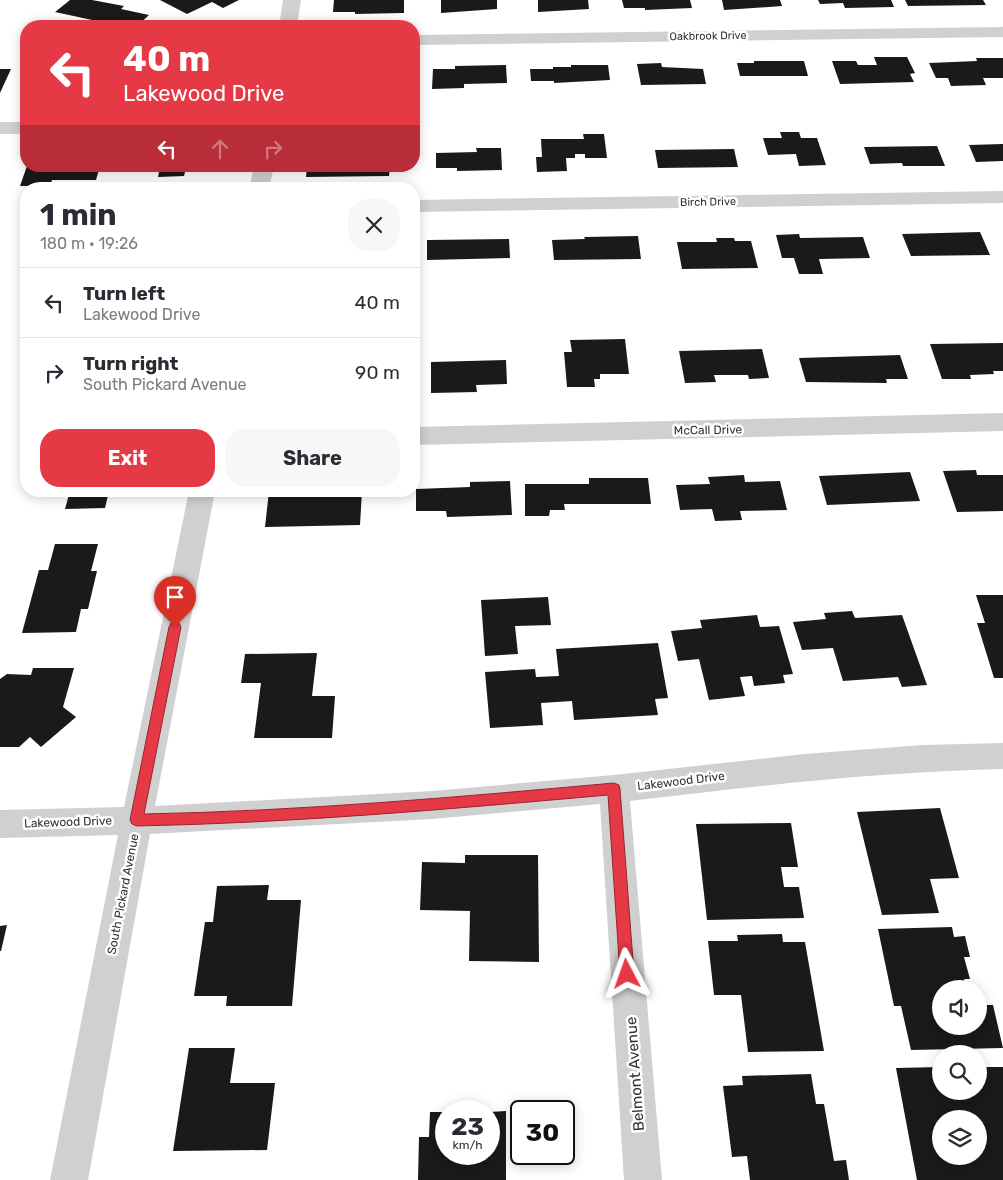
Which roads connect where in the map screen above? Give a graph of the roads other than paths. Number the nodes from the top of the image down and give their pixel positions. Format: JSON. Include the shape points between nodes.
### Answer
{"nodes":[{"id":1,"x":292,"y":0,"type":"edge"},
{"id":2,"x":289,"y":20,"type":"edge"},
{"id":3,"x":1003,"y":32,"type":"edge"},
{"id":4,"x":420,"y":40,"type":"edge"},
{"id":5,"x":0,"y":128,"type":"edge"},
{"id":6,"x":20,"y":128,"type":"edge"},
{"id":7,"x":1003,"y":197,"type":"edge"},
{"id":8,"x":420,"y":206,"type":"edge"},
{"id":9,"x":1003,"y":422,"type":"edge"},
{"id":10,"x":420,"y":436,"type":"edge"},
{"id":11,"x":201,"y":497,"type":"edge"},
{"id":12,"x":1003,"y":756,"type":"edge"},
{"id":13,"x":614,"y":789,"type":"junction"},
{"id":14,"x":137,"y":820,"type":"junction"},
{"id":15,"x":0,"y":824,"type":"edge"},
{"id":16,"x":69,"y":1180,"type":"edge"},
{"id":17,"x":643,"y":1180,"type":"edge"}],
"edges":[{"from":1,"to":2,"type":"street"},
{"from":3,"to":4,"type":"street","name":"Oakbrook Drive"},
{"from":5,"to":6,"type":"street"},
{"from":7,"to":8,"type":"street","name":"Birch Drive"},
{"from":9,"to":10,"type":"street","name":"McCall Drive"},
{"from":11,"to":14,"type":"street","name":"South Pickard Avenue"},
{"from":12,"to":13,"type":"street","name":"Lakewood Drive","via":[[804,767]]},
{"from":13,"to":14,"type":"street","name":"Lakewood Drive","via":[[432,805]]},
{"from":13,"to":17,"type":"street","name":"Belmont Avenue"},
{"from":14,"to":15,"type":"street","name":"Lakewood Drive"},
{"from":14,"to":16,"type":"street","name":"South Pickard Avenue"}]}
